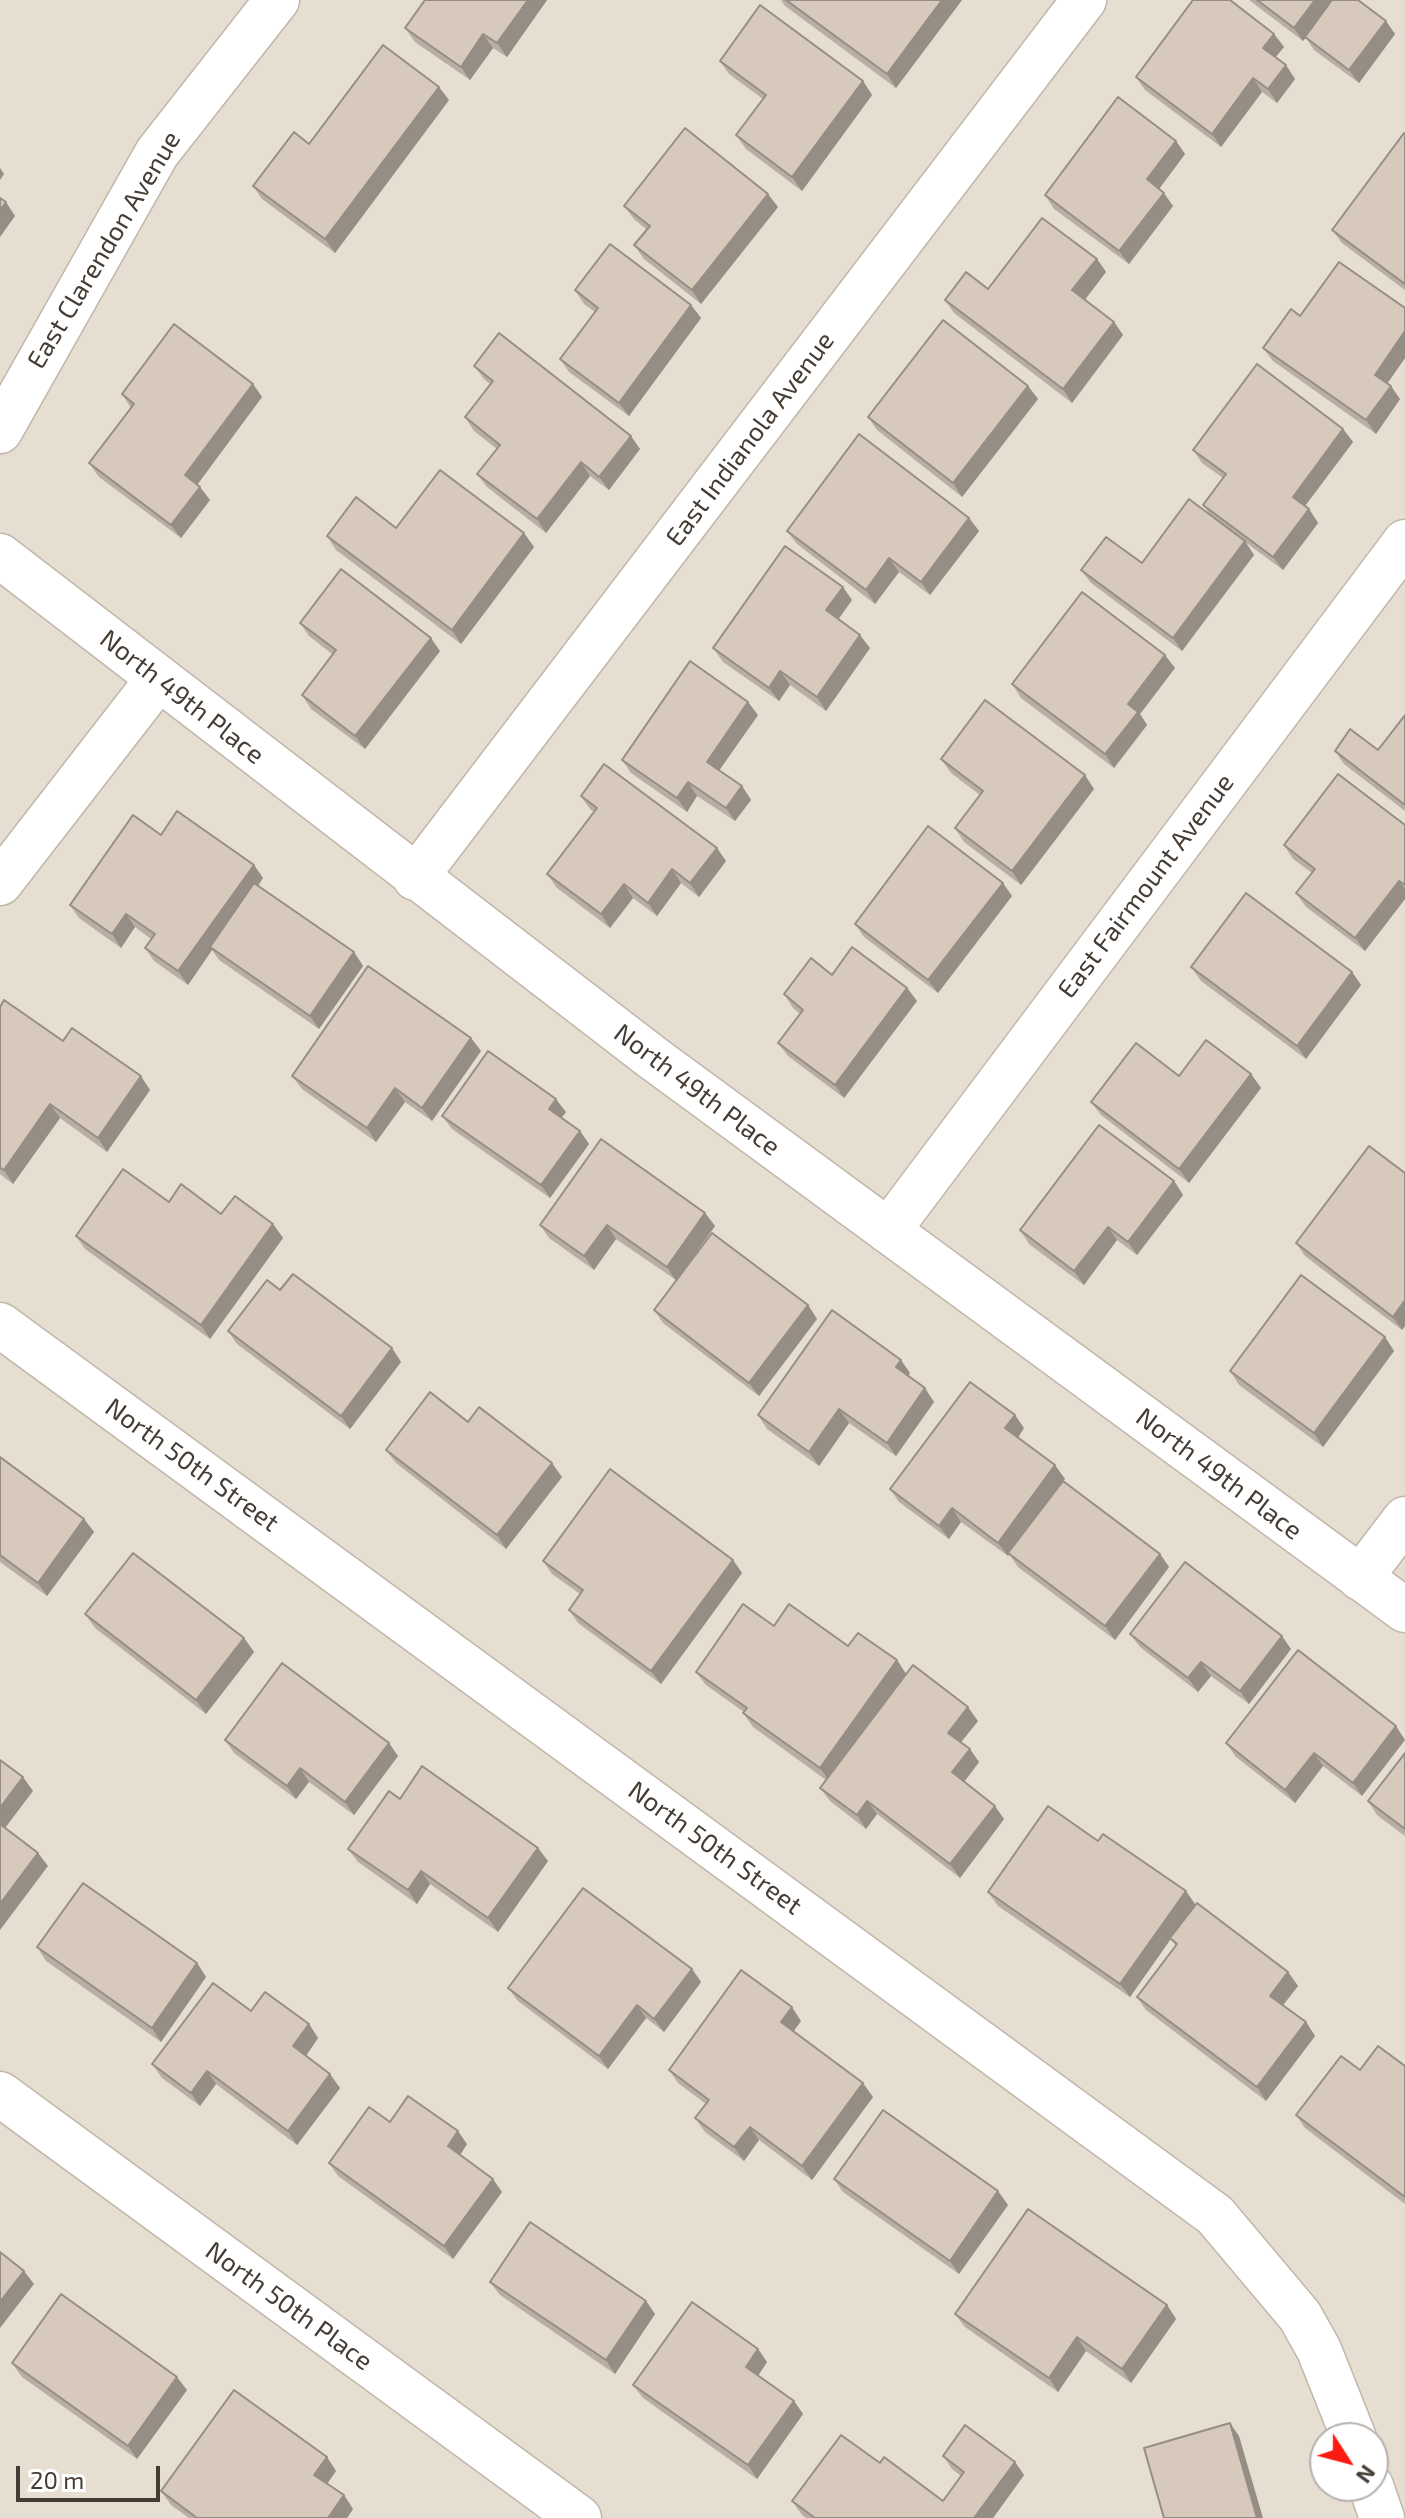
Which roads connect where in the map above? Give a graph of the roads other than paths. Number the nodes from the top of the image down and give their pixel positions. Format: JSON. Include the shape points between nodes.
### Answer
{"nodes":[{"id":1,"x":277,"y":0,"type":"edge"},
{"id":2,"x":1084,"y":0,"type":"edge"},
{"id":3,"x":0,"y":431,"type":"edge"},
{"id":4,"x":1405,"y":542,"type":"edge"},
{"id":5,"x":0,"y":556,"type":"edge"},
{"id":6,"x":158,"y":679,"type":"junction"},
{"id":7,"x":415,"y":878,"type":"junction"},
{"id":8,"x":0,"y":883,"type":"edge"},
{"id":9,"x":888,"y":1231,"type":"junction"},
{"id":10,"x":0,"y":1325,"type":"edge"},
{"id":11,"x":1405,"y":1519,"type":"edge"},
{"id":12,"x":1360,"y":1578,"type":"junction"},
{"id":13,"x":1405,"y":1610,"type":"edge"},
{"id":14,"x":0,"y":2094,"type":"edge"},
{"id":15,"x":1348,"y":2422,"type":"edge"},
{"id":16,"x":579,"y":2518,"type":"edge"}],
"edges":[{"from":1,"to":3,"type":"street","name":"East Clarendon Avenue","via":[[157,153]]},
{"from":2,"to":7,"type":"street","name":"East Indianola Avenue"},
{"from":4,"to":9,"type":"street","name":"East Fairmount Avenue"},
{"from":5,"to":6,"type":"street","name":"North 49th Place"},
{"from":6,"to":7,"type":"street","name":"North 49th Place"},
{"from":6,"to":8,"type":"street"},
{"from":7,"to":9,"type":"street","name":"North 49th Place"},
{"from":9,"to":12,"type":"street","name":"North 49th Place"},
{"from":10,"to":15,"type":"street","name":"North 50th Street","via":[[1215,2215],[1300,2316]]},
{"from":11,"to":12,"type":"street"},
{"from":12,"to":13,"type":"street","name":"North 49th Place"},
{"from":14,"to":16,"type":"street","name":"North 50th Place"}]}
